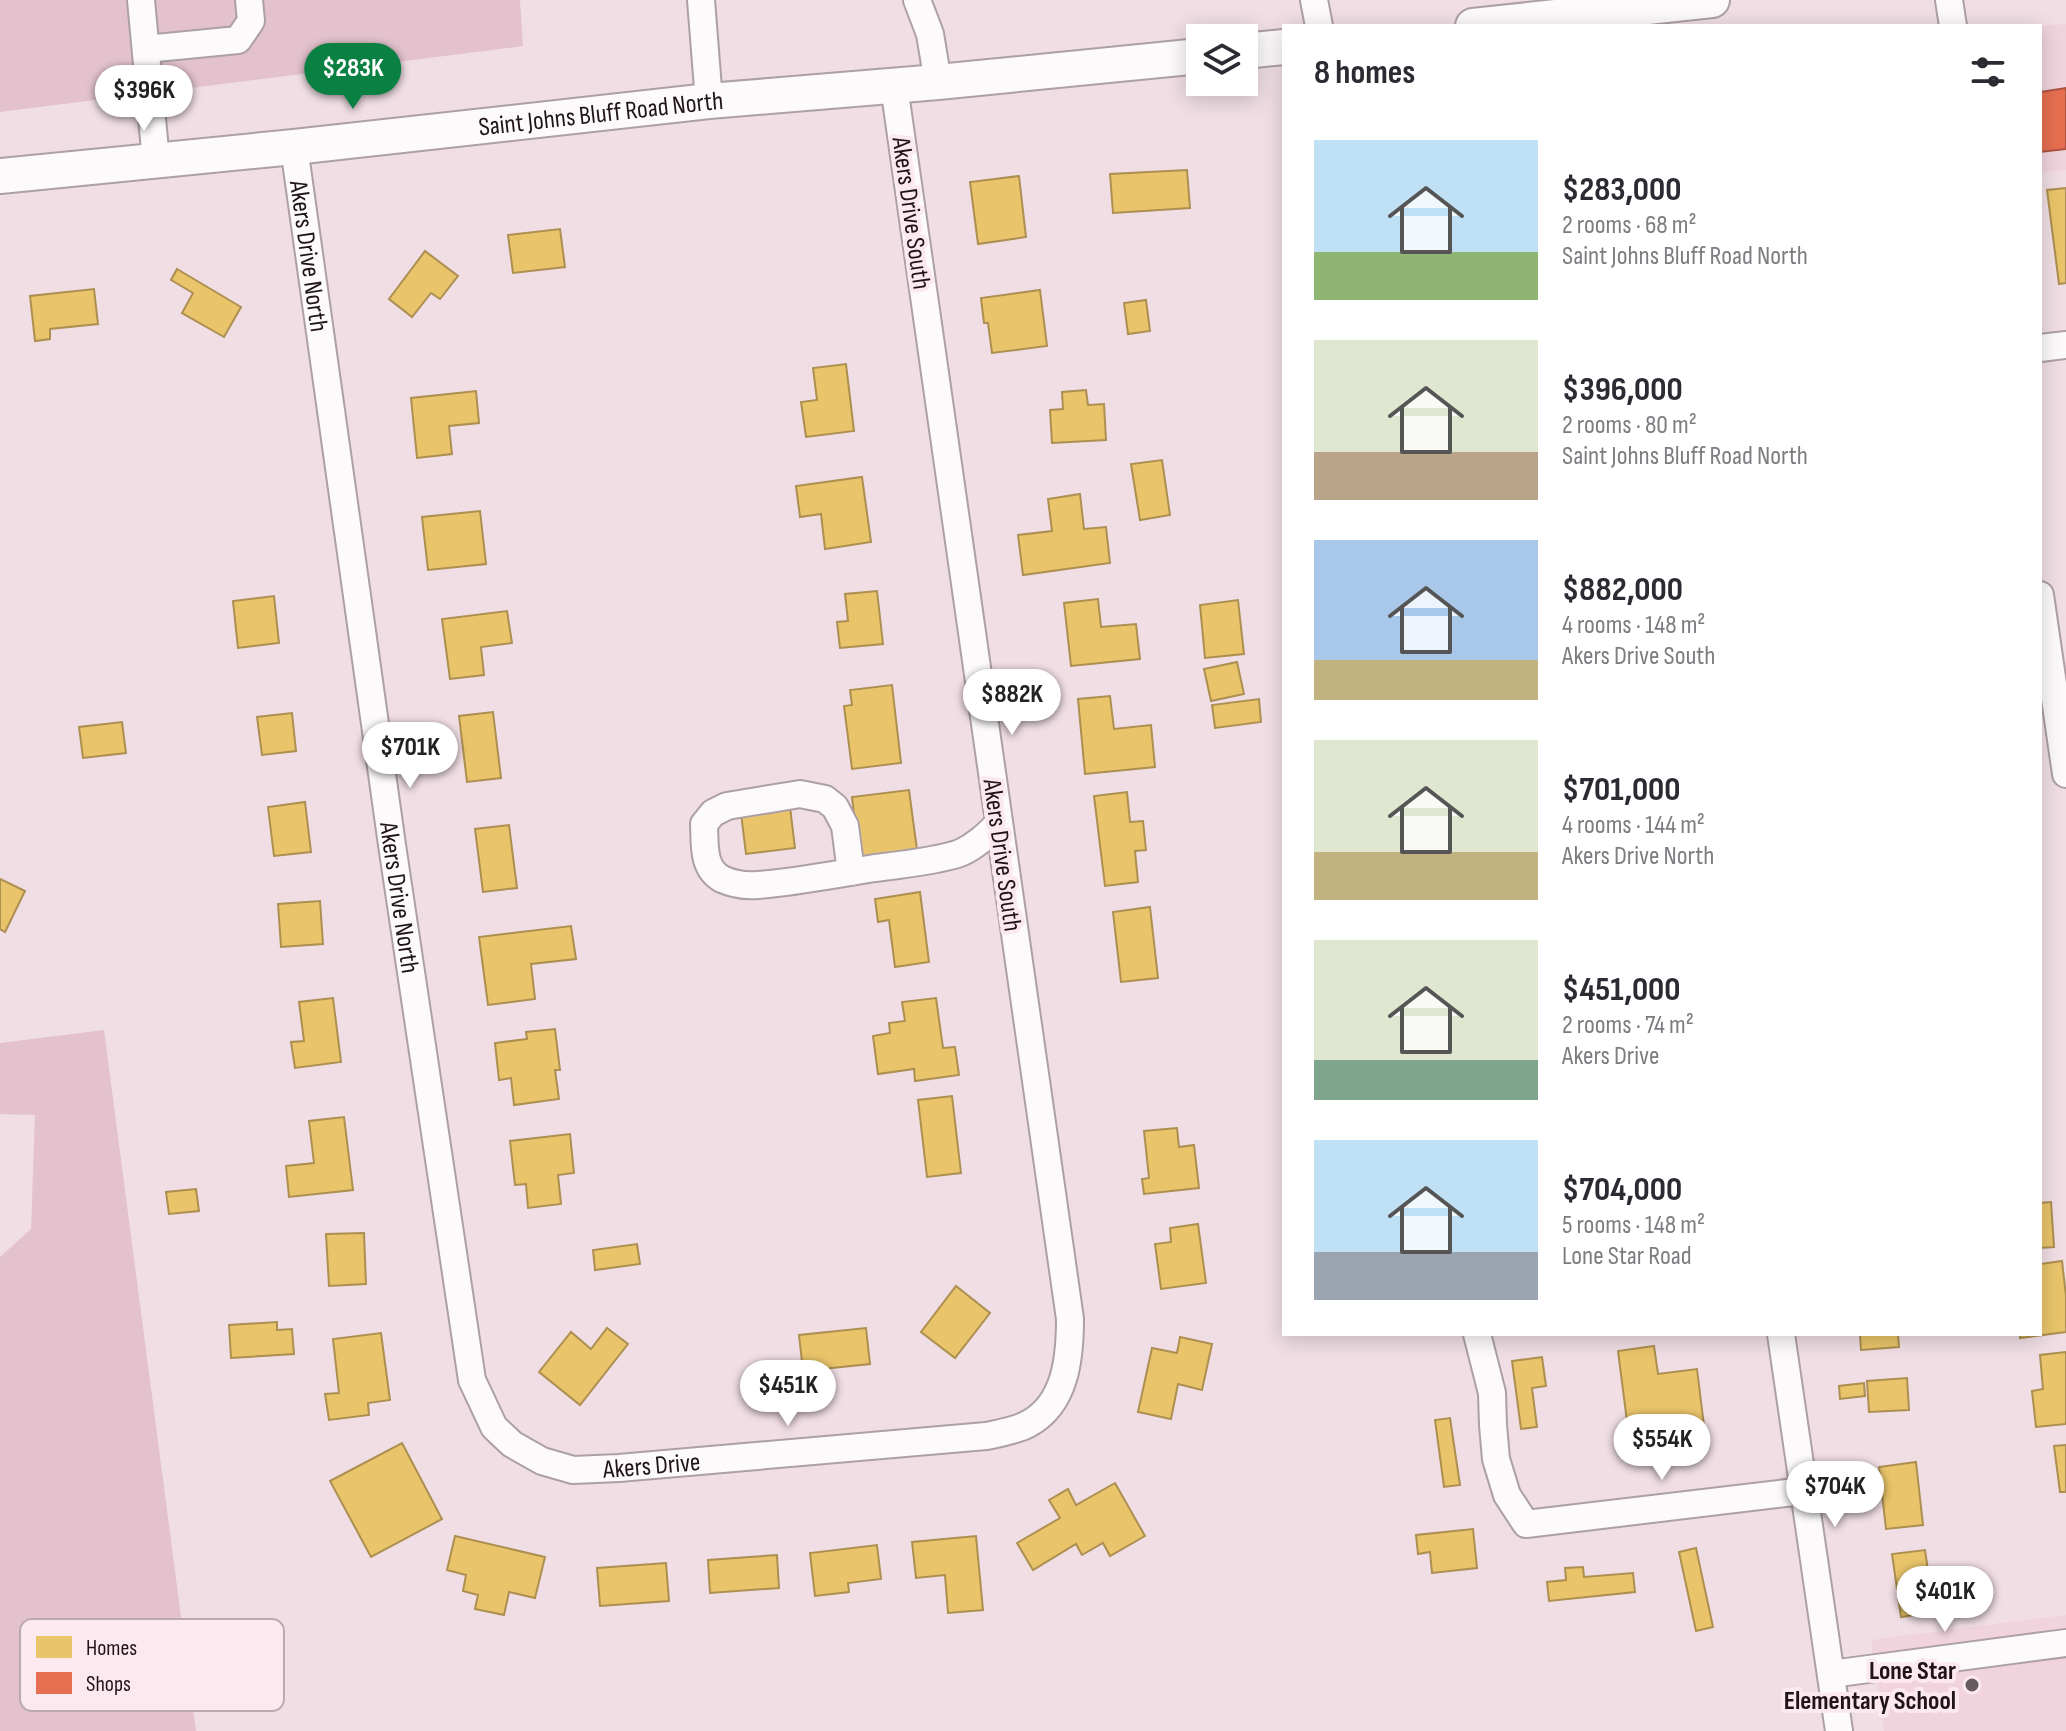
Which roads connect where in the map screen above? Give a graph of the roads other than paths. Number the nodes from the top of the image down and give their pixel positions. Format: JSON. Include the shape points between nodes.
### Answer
{"nodes":[{"id":1,"x":141,"y":0,"type":"edge"},
{"id":2,"x":249,"y":0,"type":"edge"},
{"id":3,"x":701,"y":0,"type":"edge"},
{"id":4,"x":917,"y":0,"type":"edge"},
{"id":5,"x":1314,"y":0,"type":"edge"},
{"id":6,"x":1712,"y":0,"type":"edge"},
{"id":7,"x":1949,"y":0,"type":"edge"},
{"id":8,"x":1588,"y":13,"type":"edge"},
{"id":9,"x":1319,"y":24,"type":"edge"},
{"id":10,"x":1491,"y":24,"type":"edge"},
{"id":11,"x":1953,"y":24,"type":"edge"},
{"id":12,"x":1282,"y":47,"type":"edge"},
{"id":13,"x":146,"y":49,"type":"junction"},
{"id":14,"x":1258,"y":50,"type":"edge"},
{"id":15,"x":1186,"y":57,"type":"edge"},
{"id":16,"x":938,"y":82,"type":"junction"},
{"id":17,"x":894,"y":86,"type":"junction"},
{"id":18,"x":709,"y":101,"type":"junction"},
{"id":19,"x":294,"y":147,"type":"junction"},
{"id":20,"x":156,"y":161,"type":"junction"},
{"id":21,"x":0,"y":176,"type":"edge"},
{"id":22,"x":2066,"y":345,"type":"edge"},
{"id":23,"x":2042,"y":348,"type":"edge"},
{"id":24,"x":2042,"y":606,"type":"edge"},
{"id":25,"x":2061,"y":709,"type":"edge"},
{"id":26,"x":2066,"y":774,"type":"edge"},
{"id":27,"x":999,"y":823,"type":"junction"},
{"id":28,"x":851,"y":872,"type":"junction"},
{"id":29,"x":1478,"y":1336,"type":"edge"},
{"id":30,"x":1781,"y":1336,"type":"edge"},
{"id":31,"x":1062,"y":1386,"type":"joint"},
{"id":32,"x":512,"y":1444,"type":"joint"},
{"id":33,"x":1803,"y":1491,"type":"junction"},
{"id":34,"x":2066,"y":1643,"type":"edge"},
{"id":35,"x":1831,"y":1674,"type":"junction"},
{"id":36,"x":1839,"y":1731,"type":"edge"}],
"edges":[{"from":1,"to":13,"type":"street"},
{"from":2,"to":13,"type":"street","via":[[251,21],[238,40]]},
{"from":3,"to":18,"type":"street"},
{"from":4,"to":16,"type":"street","via":[[930,34]]},
{"from":5,"to":9,"type":"street"},
{"from":6,"to":8,"type":"main road"},
{"from":7,"to":11,"type":"street"},
{"from":8,"to":10,"type":"main road"},
{"from":12,"to":14,"type":"main road"},
{"from":13,"to":20,"type":"street"},
{"from":15,"to":16,"type":"main road","name":"Saint Johns Bluff Road North"},
{"from":16,"to":17,"type":"main road","name":"Saint Johns Bluff Road North"},
{"from":17,"to":18,"type":"main road","name":"Saint Johns Bluff Road North"},
{"from":17,"to":27,"type":"street","name":"Akers Drive South"},
{"from":18,"to":19,"type":"main road","name":"Saint Johns Bluff Road North"},
{"from":19,"to":20,"type":"main road","name":"Saint Johns Bluff Road North"},
{"from":19,"to":32,"type":"street","name":"Akers Drive North","via":[[472,1380],[494,1427]]},
{"from":20,"to":21,"type":"main road","name":"Saint Johns Bluff Road North"},
{"from":22,"to":23,"type":"street"},
{"from":24,"to":25,"type":"street"},
{"from":25,"to":26,"type":"street"},
{"from":27,"to":28,"type":"street","via":[[980,842],[958,853]]},
{"from":27,"to":31,"type":"street","name":"Akers Drive South","via":[[1070,1319]]},
{"from":28,"to":28,"type":"street","via":[[756,885],[733,883],[719,878],[706,860],[704,824],[727,806],[800,794],[825,799],[845,826]]},
{"from":29,"to":33,"type":"street","via":[[1492,1393],[1496,1459],[1507,1495],[1526,1524]]},
{"from":30,"to":33,"type":"street"},
{"from":31,"to":32,"type":"street","name":"Akers Drive","via":[[1028,1425],[986,1436],[573,1470]]},
{"from":33,"to":35,"type":"street"},
{"from":34,"to":35,"type":"street"},
{"from":35,"to":36,"type":"street"}]}
